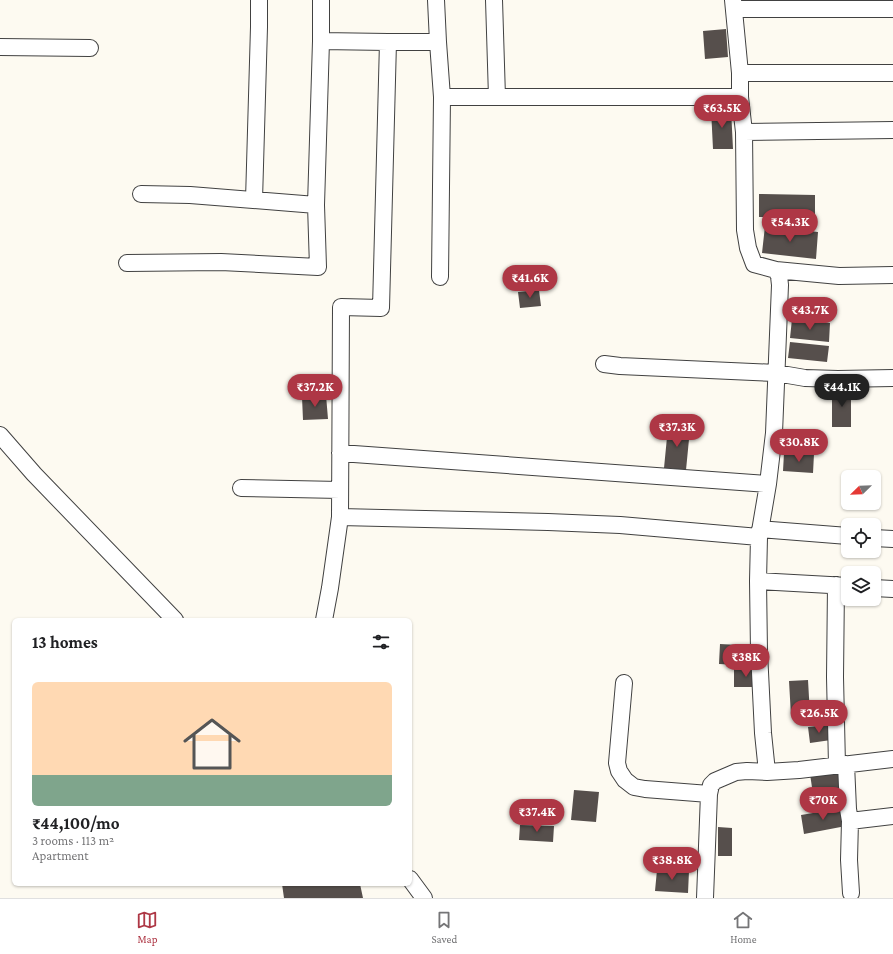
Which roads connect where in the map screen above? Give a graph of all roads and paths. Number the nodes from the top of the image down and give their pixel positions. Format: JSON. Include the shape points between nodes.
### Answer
{"nodes":[{"id":1,"x":259,"y":0,"type":"edge"},
{"id":2,"x":321,"y":0,"type":"edge"},
{"id":3,"x":436,"y":0,"type":"edge"},
{"id":4,"x":494,"y":0,"type":"edge"},
{"id":5,"x":733,"y":4,"type":"edge"},
{"id":6,"x":893,"y":9,"type":"edge"},
{"id":7,"x":321,"y":40,"type":"junction"},
{"id":8,"x":388,"y":42,"type":"junction"},
{"id":9,"x":438,"y":42,"type":"junction"},
{"id":10,"x":0,"y":47,"type":"edge"},
{"id":11,"x":90,"y":48,"type":"dead end"},
{"id":12,"x":893,"y":72,"type":"edge"},
{"id":13,"x":740,"y":73,"type":"junction"},
{"id":14,"x":442,"y":97,"type":"junction"},
{"id":15,"x":497,"y":97,"type":"junction"},
{"id":16,"x":740,"y":97,"type":"junction"},
{"id":17,"x":893,"y":130,"type":"edge"},
{"id":18,"x":744,"y":132,"type":"junction"},
{"id":19,"x":141,"y":194,"type":"dead end"},
{"id":20,"x":254,"y":200,"type":"junction"},
{"id":21,"x":316,"y":205,"type":"junction"},
{"id":22,"x":126,"y":263,"type":"dead end"},
{"id":23,"x":776,"y":270,"type":"junction"},
{"id":24,"x":893,"y":275,"type":"edge"},
{"id":25,"x":440,"y":277,"type":"dead end"},
{"id":26,"x":604,"y":364,"type":"dead end"},
{"id":27,"x":776,"y":373,"type":"junction"},
{"id":28,"x":893,"y":378,"type":"edge"},
{"id":29,"x":0,"y":435,"type":"edge"},
{"id":30,"x":340,"y":453,"type":"junction"},
{"id":31,"x":768,"y":484,"type":"junction"},
{"id":32,"x":241,"y":488,"type":"dead end"},
{"id":33,"x":340,"y":490,"type":"junction"},
{"id":34,"x":340,"y":517,"type":"junction"},
{"id":35,"x":760,"y":533,"type":"junction"},
{"id":36,"x":841,"y":536,"type":"edge"},
{"id":37,"x":881,"y":539,"type":"edge"},
{"id":38,"x":893,"y":540,"type":"edge"},
{"id":39,"x":758,"y":580,"type":"junction"},
{"id":40,"x":841,"y":586,"type":"edge"},
{"id":41,"x":881,"y":588,"type":"edge"},
{"id":42,"x":893,"y":589,"type":"edge"},
{"id":43,"x":841,"y":599,"type":"edge"},
{"id":44,"x":173,"y":618,"type":"edge"},
{"id":45,"x":324,"y":618,"type":"edge"},
{"id":46,"x":624,"y":683,"type":"dead end"},
{"id":47,"x":893,"y":759,"type":"edge"},
{"id":48,"x":842,"y":764,"type":"junction"},
{"id":49,"x":767,"y":772,"type":"junction"},
{"id":50,"x":709,"y":794,"type":"junction"},
{"id":51,"x":893,"y":816,"type":"edge"},
{"id":52,"x":850,"y":821,"type":"junction"},
{"id":53,"x":412,"y":882,"type":"edge"},
{"id":54,"x":851,"y":894,"type":"dead end"},
{"id":55,"x":424,"y":898,"type":"edge"},
{"id":56,"x":705,"y":898,"type":"edge"}],
"edges":[{"from":1,"to":20,"type":"street"},
{"from":2,"to":7,"type":"street"},
{"from":3,"to":9,"type":"street"},
{"from":4,"to":15,"type":"street"},
{"from":5,"to":6,"type":"street"},
{"from":5,"to":13,"type":"street"},
{"from":7,"to":8,"type":"street"},
{"from":7,"to":21,"type":"street"},
{"from":8,"to":9,"type":"street"},
{"from":8,"to":30,"type":"street","via":[[381,308],[341,307]]},
{"from":9,"to":14,"type":"street"},
{"from":10,"to":11,"type":"street"},
{"from":12,"to":13,"type":"street"},
{"from":13,"to":16,"type":"street"},
{"from":14,"to":15,"type":"street"},
{"from":14,"to":25,"type":"street"},
{"from":15,"to":16,"type":"street"},
{"from":16,"to":18,"type":"street"},
{"from":17,"to":18,"type":"street"},
{"from":18,"to":23,"type":"street","via":[[745,230],[748,248],[754,264]]},
{"from":19,"to":20,"type":"street"},
{"from":20,"to":21,"type":"street"},
{"from":21,"to":22,"type":"street","via":[[318,267],[221,262]]},
{"from":23,"to":24,"type":"street","via":[[839,276]]},
{"from":23,"to":27,"type":"street","via":[[780,285]]},
{"from":26,"to":27,"type":"street"},
{"from":27,"to":28,"type":"street","via":[[804,378]]},
{"from":27,"to":31,"type":"street","via":[[774,433]]},
{"from":29,"to":44,"type":"street","via":[[34,474]]},
{"from":30,"to":31,"type":"street"},
{"from":30,"to":33,"type":"street"},
{"from":31,"to":35,"type":"street"},
{"from":32,"to":33,"type":"street"},
{"from":33,"to":34,"type":"street"},
{"from":34,"to":35,"type":"street","via":[[556,522]]},
{"from":34,"to":45,"type":"street"},
{"from":35,"to":36,"type":"street"},
{"from":35,"to":39,"type":"street"},
{"from":37,"to":38,"type":"street"},
{"from":39,"to":40,"type":"street"},
{"from":39,"to":49,"type":"street","via":[[759,652]]},
{"from":41,"to":42,"type":"street"},
{"from":43,"to":48,"type":"street","via":[[835,677]]},
{"from":46,"to":50,"type":"street","via":[[617,763],[625,780],[634,787],[645,789]]},
{"from":47,"to":48,"type":"street"},
{"from":48,"to":49,"type":"street"},
{"from":48,"to":52,"type":"street"},
{"from":49,"to":50,"type":"street","via":[[736,772],[715,781]]},
{"from":50,"to":56,"type":"street"},
{"from":51,"to":52,"type":"street"},
{"from":52,"to":54,"type":"street"},
{"from":53,"to":55,"type":"street"}]}
